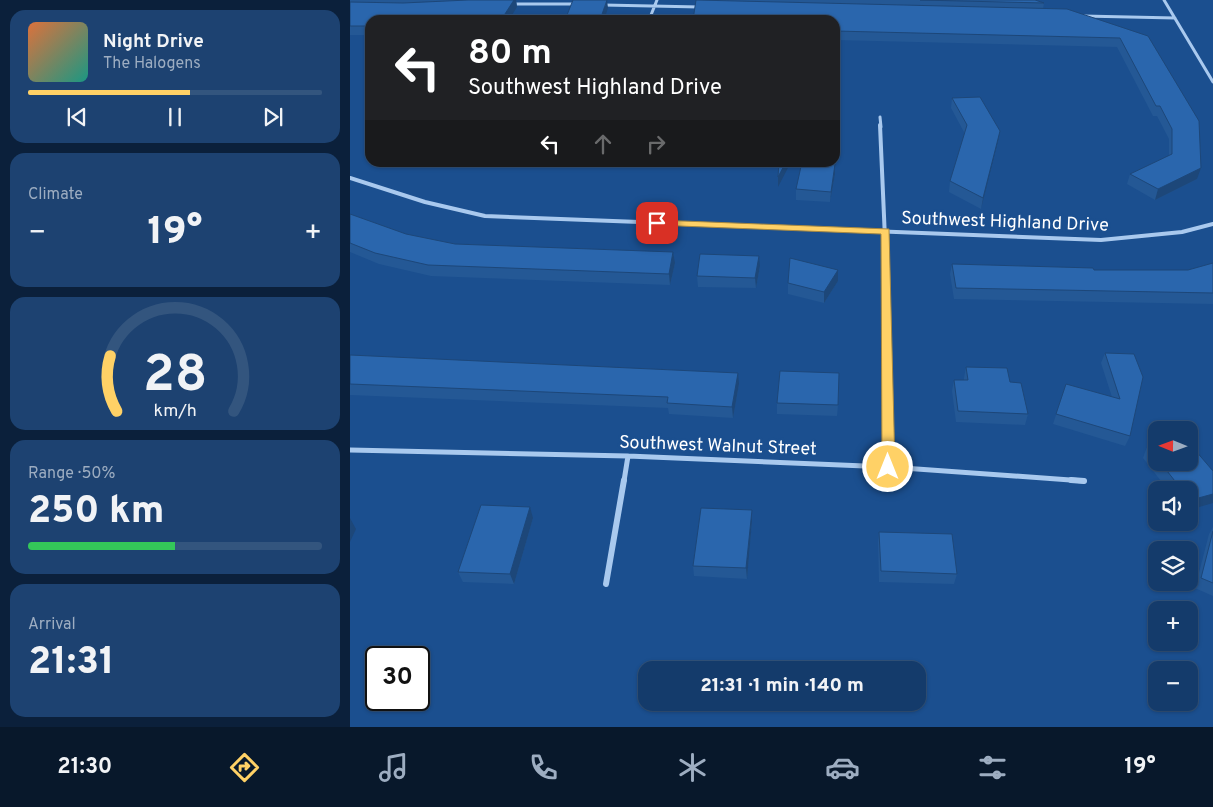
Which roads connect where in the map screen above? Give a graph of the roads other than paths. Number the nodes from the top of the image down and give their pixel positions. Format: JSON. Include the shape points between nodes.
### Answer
{"nodes":[{"id":1,"x":657,"y":0,"type":"edge"},
{"id":2,"x":1164,"y":0,"type":"edge"},
{"id":3,"x":503,"y":4,"type":"edge"},
{"id":4,"x":579,"y":4,"type":"edge"},
{"id":5,"x":598,"y":5,"type":"edge"},
{"id":6,"x":654,"y":6,"type":"junction"},
{"id":7,"x":704,"y":7,"type":"edge"},
{"id":8,"x":651,"y":15,"type":"edge"},
{"id":9,"x":1078,"y":16,"type":"edge"},
{"id":10,"x":1175,"y":18,"type":"junction"},
{"id":11,"x":1213,"y":82,"type":"edge"},
{"id":12,"x":880,"y":117,"type":"dead end"},
{"id":13,"x":350,"y":178,"type":"edge"},
{"id":14,"x":1213,"y":224,"type":"edge"},
{"id":15,"x":886,"y":231,"type":"junction"},
{"id":16,"x":350,"y":450,"type":"edge"},
{"id":17,"x":628,"y":456,"type":"junction"},
{"id":18,"x":888,"y":467,"type":"junction"},
{"id":19,"x":1084,"y":482,"type":"dead end"},
{"id":20,"x":606,"y":584,"type":"dead end"}],
"edges":[{"from":1,"to":6,"type":"street"},
{"from":2,"to":10,"type":"street"},
{"from":3,"to":4,"type":"street"},
{"from":5,"to":6,"type":"street"},
{"from":6,"to":7,"type":"street"},
{"from":6,"to":8,"type":"street"},
{"from":9,"to":10,"type":"street"},
{"from":10,"to":11,"type":"street"},
{"from":12,"to":15,"type":"street"},
{"from":13,"to":15,"type":"street","name":"Southwest Highland Drive","via":[[425,202],[485,216]]},
{"from":14,"to":15,"type":"street","name":"Southwest Highland Drive","via":[[1182,232],[1102,240]]},
{"from":15,"to":18,"type":"street"},
{"from":16,"to":17,"type":"street","name":"Southwest Walnut Street"},
{"from":17,"to":18,"type":"street","name":"Southwest Walnut Street"},
{"from":17,"to":20,"type":"street"},
{"from":18,"to":19,"type":"street","name":"Southwest Walnut Street"}]}
